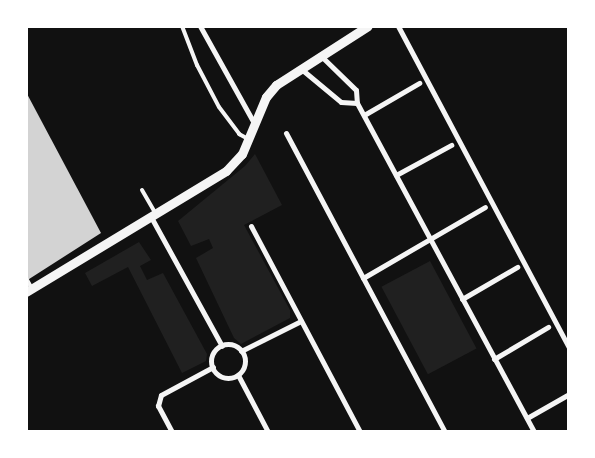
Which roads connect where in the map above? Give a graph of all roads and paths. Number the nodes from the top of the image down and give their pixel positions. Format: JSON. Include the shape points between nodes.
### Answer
{"nodes":[{"id":1,"x":182,"y":26,"type":"edge"},
{"id":2,"x":200,"y":26,"type":"edge"},
{"id":3,"x":368,"y":26,"type":"edge"},
{"id":4,"x":398,"y":26,"type":"edge"},
{"id":5,"x":320,"y":55,"type":"junction"},
{"id":6,"x":299,"y":68,"type":"junction"},
{"id":7,"x":419,"y":82,"type":"dead end"},
{"id":8,"x":357,"y":103,"type":"junction"},
{"id":9,"x":364,"y":115,"type":"junction"},
{"id":10,"x":255,"y":126,"type":"junction"},
{"id":11,"x":286,"y":133,"type":"dead end"},
{"id":12,"x":250,"y":140,"type":"junction"},
{"id":13,"x":451,"y":145,"type":"dead end"},
{"id":14,"x":396,"y":175,"type":"junction"},
{"id":15,"x":142,"y":190,"type":"dead end"},
{"id":16,"x":485,"y":207,"type":"dead end"},
{"id":17,"x":153,"y":216,"type":"junction"},
{"id":18,"x":251,"y":226,"type":"dead end"},
{"id":19,"x":430,"y":239,"type":"junction"},
{"id":20,"x":518,"y":268,"type":"dead end"},
{"id":21,"x":26,"y":278,"type":"edge"},
{"id":22,"x":363,"y":278,"type":"junction"},
{"id":23,"x":29,"y":291,"type":"edge"},
{"id":24,"x":462,"y":298,"type":"junction"},
{"id":25,"x":301,"y":321,"type":"junction"},
{"id":26,"x":548,"y":327,"type":"dead end"},
{"id":27,"x":222,"y":346,"type":"junction"},
{"id":28,"x":569,"y":347,"type":"edge"},
{"id":29,"x":241,"y":351,"type":"junction"},
{"id":30,"x":494,"y":358,"type":"junction"},
{"id":31,"x":213,"y":367,"type":"junction"},
{"id":32,"x":238,"y":375,"type":"junction"},
{"id":33,"x":569,"y":394,"type":"edge"},
{"id":34,"x":526,"y":418,"type":"junction"},
{"id":35,"x":172,"y":432,"type":"edge"},
{"id":36,"x":268,"y":432,"type":"edge"},
{"id":37,"x":360,"y":432,"type":"edge"},
{"id":38,"x":445,"y":432,"type":"edge"},
{"id":39,"x":534,"y":432,"type":"edge"}],
"edges":[{"from":1,"to":12,"type":"lane","via":[[197,65],[219,107],[239,134]]},
{"from":2,"to":10,"type":"street"},
{"from":3,"to":5,"type":"street"},
{"from":4,"to":28,"type":"street"},
{"from":5,"to":6,"type":"street"},
{"from":5,"to":8,"type":"street","via":[[350,82],[356,90]]},
{"from":6,"to":8,"type":"street","via":[[341,102]]},
{"from":6,"to":10,"type":"street","via":[[266,97]]},
{"from":7,"to":9,"type":"street"},
{"from":8,"to":9,"type":"street"},
{"from":9,"to":14,"type":"street"},
{"from":10,"to":12,"type":"street"},
{"from":11,"to":22,"type":"street"},
{"from":12,"to":17,"type":"street","via":[[226,171]]},
{"from":13,"to":14,"type":"street"},
{"from":14,"to":19,"type":"street"},
{"from":15,"to":17,"type":"lane"},
{"from":16,"to":19,"type":"street"},
{"from":17,"to":23,"type":"street"},
{"from":17,"to":27,"type":"street"},
{"from":18,"to":25,"type":"street"},
{"from":19,"to":22,"type":"street"},
{"from":19,"to":24,"type":"street"},
{"from":20,"to":24,"type":"street"},
{"from":21,"to":23,"type":"lane"},
{"from":22,"to":38,"type":"street"},
{"from":24,"to":30,"type":"street"},
{"from":25,"to":29,"type":"street"},
{"from":25,"to":37,"type":"street"},
{"from":26,"to":30,"type":"street"},
{"from":27,"to":29,"type":"street","via":[[232,345]]},
{"from":27,"to":31,"type":"street","via":[[214,353]]},
{"from":29,"to":32,"type":"street","via":[[244,366]]},
{"from":30,"to":34,"type":"street"},
{"from":31,"to":32,"type":"street","via":[[222,377]]},
{"from":31,"to":35,"type":"street","via":[[161,395],[158,406]]},
{"from":32,"to":36,"type":"street"},
{"from":33,"to":34,"type":"street"},
{"from":34,"to":39,"type":"street"}]}
